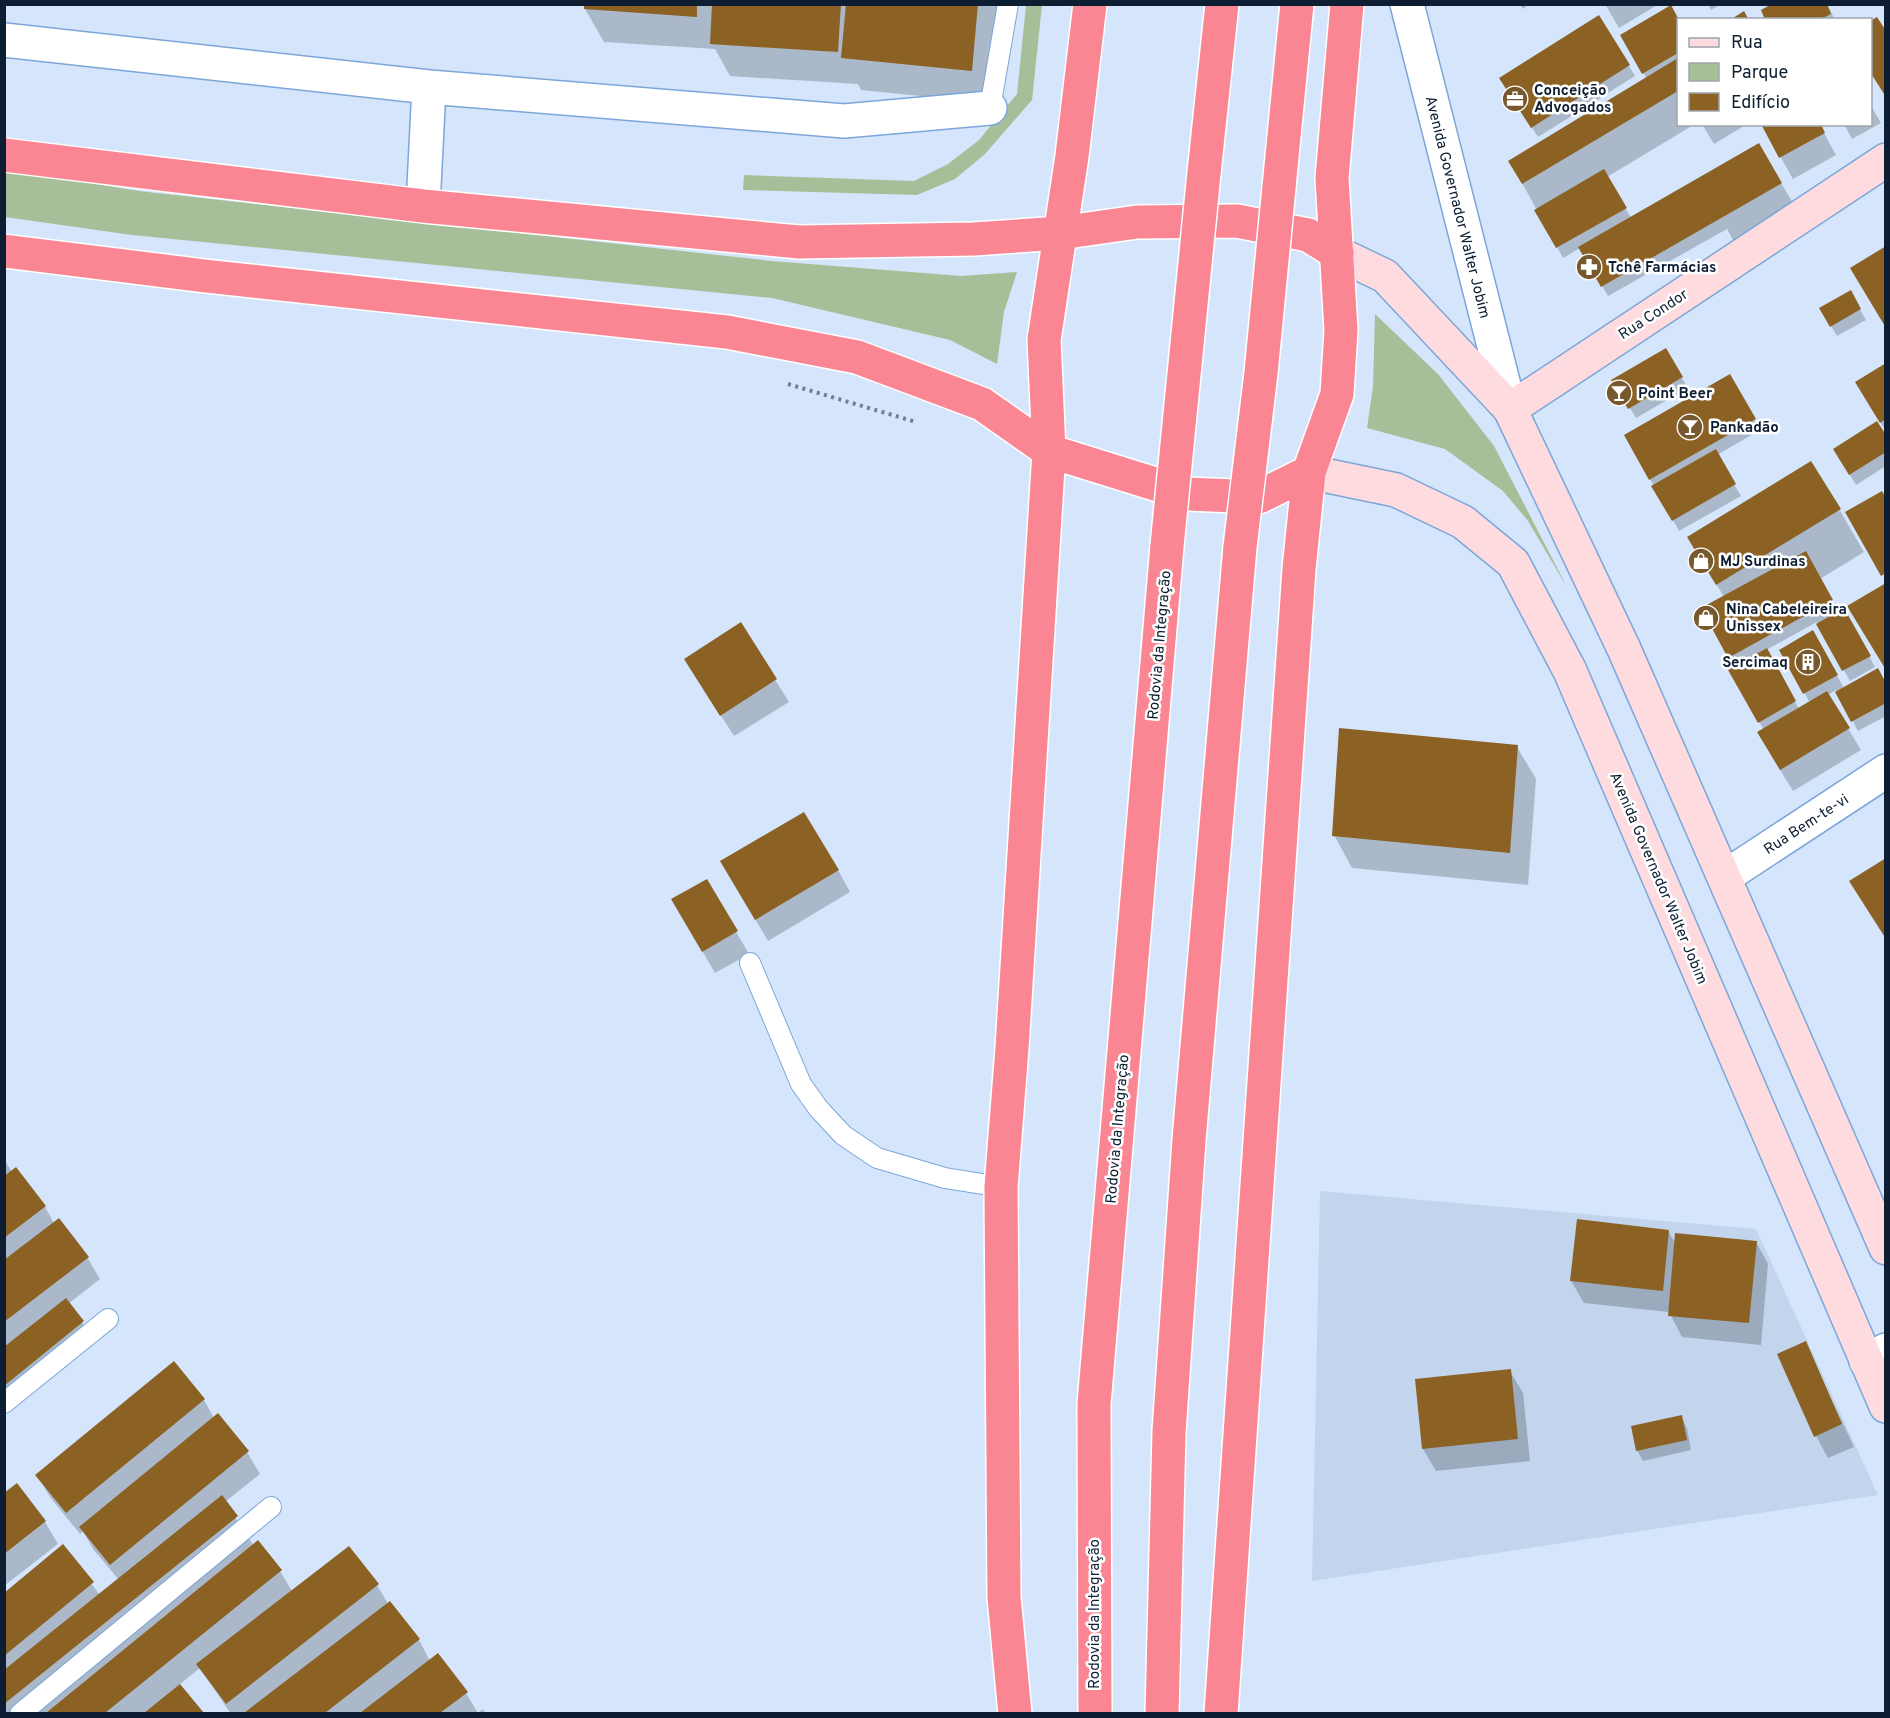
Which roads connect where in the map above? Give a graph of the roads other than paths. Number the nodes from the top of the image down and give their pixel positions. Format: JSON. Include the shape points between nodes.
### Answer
{"nodes":[{"id":1,"x":1008,"y":4,"type":"edge"},
{"id":2,"x":1090,"y":4,"type":"edge"},
{"id":3,"x":1222,"y":4,"type":"edge"},
{"id":4,"x":1297,"y":4,"type":"edge"},
{"id":5,"x":1347,"y":4,"type":"edge"},
{"id":6,"x":1407,"y":4,"type":"edge"},
{"id":7,"x":4,"y":40,"type":"edge"},
{"id":8,"x":429,"y":87,"type":"junction"},
{"id":9,"x":990,"y":108,"type":"joint"},
{"id":10,"x":4,"y":155,"type":"edge"},
{"id":11,"x":1886,"y":160,"type":"edge"},
{"id":12,"x":423,"y":206,"type":"junction"},
{"id":13,"x":1060,"y":233,"type":"junction"},
{"id":14,"x":4,"y":250,"type":"edge"},
{"id":15,"x":1337,"y":253,"type":"junction"},
{"id":16,"x":1510,"y":409,"type":"junction"},
{"id":17,"x":1048,"y":451,"type":"junction"},
{"id":18,"x":1309,"y":472,"type":"junction"},
{"id":19,"x":1886,"y":771,"type":"edge"},
{"id":20,"x":1726,"y":876,"type":"junction"},
{"id":21,"x":750,"y":963,"type":"dead end"},
{"id":22,"x":1001,"y":1187,"type":"junction"},
{"id":23,"x":1886,"y":1248,"type":"edge"},
{"id":24,"x":108,"y":1319,"type":"dead end"},
{"id":25,"x":1876,"y":1355,"type":"edge"},
{"id":26,"x":4,"y":1403,"type":"edge"},
{"id":27,"x":1886,"y":1406,"type":"edge"},
{"id":28,"x":271,"y":1507,"type":"dead end"},
{"id":29,"x":20,"y":1713,"type":"edge"},
{"id":30,"x":1015,"y":1713,"type":"edge"},
{"id":31,"x":1095,"y":1713,"type":"edge"},
{"id":32,"x":1162,"y":1713,"type":"edge"},
{"id":33,"x":1221,"y":1713,"type":"edge"}],
"edges":[{"from":1,"to":9,"type":"lane"},
{"from":2,"to":13,"type":"highway"},
{"from":3,"to":31,"type":"highway","name":"Rodovia da Integração","bridge":true,"via":[[1167,546],[1094,1404]]},
{"from":4,"to":32,"type":"highway","bridge":true,"via":[[1240,547],[1189,1140],[1170,1421]]},
{"from":5,"to":15,"type":"highway","via":[[1332,178]]},
{"from":6,"to":16,"type":"street","name":"Avenida Governador Walter Jobim"},
{"from":7,"to":8,"type":"street"},
{"from":8,"to":9,"type":"street","via":[[844,121]]},
{"from":8,"to":12,"type":"street"},
{"from":10,"to":12,"type":"highway"},
{"from":11,"to":16,"type":"main road","name":"Rua Condor"},
{"from":12,"to":13,"type":"highway","via":[[799,242],[974,239]]},
{"from":13,"to":15,"type":"highway","via":[[1137,222],[1237,221],[1308,235]]},
{"from":13,"to":17,"type":"highway","via":[[1044,340]]},
{"from":14,"to":17,"type":"highway","via":[[738,334],[857,357],[982,404]]},
{"from":15,"to":16,"type":"main road","name":"Avenida Governador Walter Jobim","via":[[1385,276]]},
{"from":15,"to":18,"type":"highway","via":[[1341,330],[1337,394]]},
{"from":16,"to":20,"type":"main road","name":"Avenida Governador Walter Jobim"},
{"from":17,"to":18,"type":"highway","via":[[1187,494],[1260,497]]},
{"from":17,"to":22,"type":"highway"},
{"from":18,"to":25,"type":"main road","name":"Avenida Governador Walter Jobim","via":[[1396,490],[1463,522],[1513,563],[1570,671]]},
{"from":18,"to":33,"type":"highway","via":[[1299,569]]},
{"from":19,"to":20,"type":"street","name":"Rua Bem-te-vi"},
{"from":20,"to":23,"type":"main road","name":"Avenida Governador Walter Jobim"},
{"from":21,"to":22,"type":"lane","via":[[801,1084],[843,1135],[877,1158],[945,1178]]},
{"from":22,"to":30,"type":"highway","via":[[1004,1598]]},
{"from":24,"to":26,"type":"lane"},
{"from":25,"to":27,"type":"main road","name":"Avenida Governador Walter Jobim"},
{"from":28,"to":29,"type":"lane"}]}
